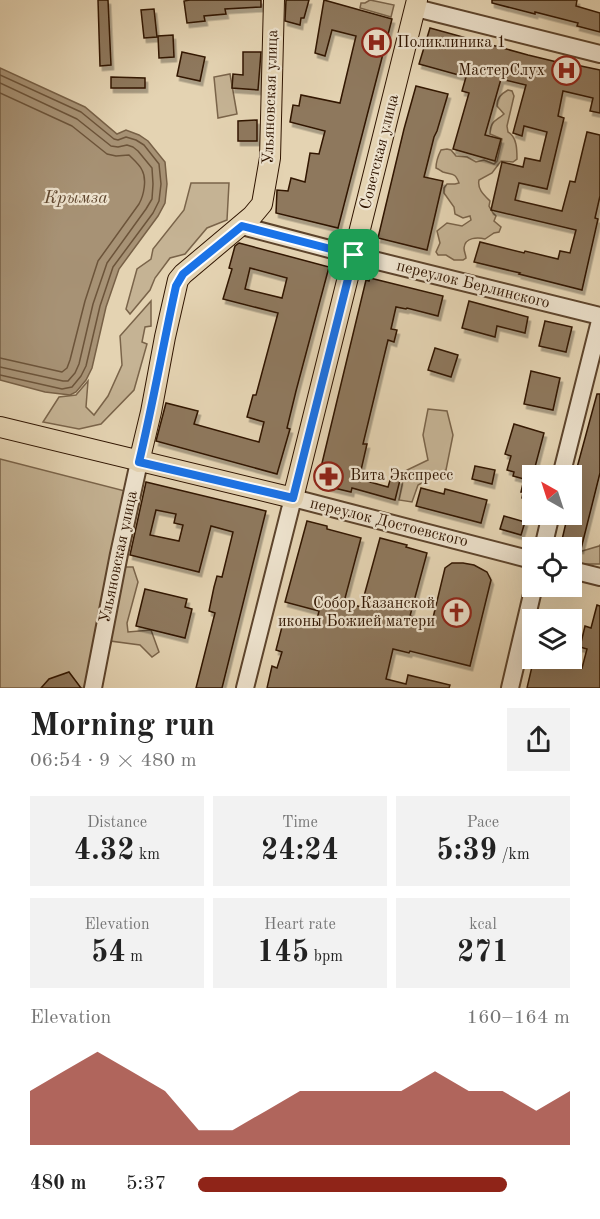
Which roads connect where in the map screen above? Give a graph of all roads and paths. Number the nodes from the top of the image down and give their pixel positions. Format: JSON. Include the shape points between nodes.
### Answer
{"nodes":[{"id":1,"x":274,"y":0,"type":"edge"},
{"id":2,"x":417,"y":4,"type":"edge"},
{"id":3,"x":600,"y":54,"type":"edge"},
{"id":4,"x":242,"y":226,"type":"junction"},
{"id":5,"x":354,"y":255,"type":"junction"},
{"id":6,"x":600,"y":316,"type":"edge"},
{"id":7,"x":600,"y":321,"type":"edge"},
{"id":8,"x":0,"y":427,"type":"edge"},
{"id":9,"x":139,"y":462,"type":"junction"},
{"id":10,"x":564,"y":465,"type":"edge"},
{"id":11,"x":293,"y":498,"type":"junction"},
{"id":12,"x":522,"y":557,"type":"edge"},
{"id":13,"x":582,"y":572,"type":"edge"},
{"id":14,"x":600,"y":577,"type":"edge"},
{"id":15,"x":531,"y":597,"type":"edge"},
{"id":16,"x":93,"y":688,"type":"edge"},
{"id":17,"x":245,"y":688,"type":"edge"},
{"id":18,"x":510,"y":688,"type":"edge"}],
"edges":[{"from":1,"to":4,"type":"main road","name":"Ульяновская улица","via":[[270,158],[262,204]]},
{"from":2,"to":3,"type":"street"},
{"from":2,"to":5,"type":"main road","name":"Советская улица"},
{"from":4,"to":5,"type":"street","name":"переулок Берлинского"},
{"from":4,"to":9,"type":"main road","name":"Ульяновская улица","via":[[178,280]]},
{"from":5,"to":6,"type":"street","name":"переулок Берлинского"},
{"from":5,"to":11,"type":"main road","name":"Советская улица"},
{"from":7,"to":10,"type":"street"},
{"from":8,"to":9,"type":"main road","name":"переулок Достоевского"},
{"from":9,"to":11,"type":"main road","name":"переулок Достоевского"},
{"from":9,"to":16,"type":"street","name":"Ульяновская улица"},
{"from":11,"to":12,"type":"street","name":"переулок Достоевского"},
{"from":11,"to":17,"type":"street","name":"Советская улица"},
{"from":13,"to":14,"type":"street"},
{"from":15,"to":18,"type":"street"}]}
